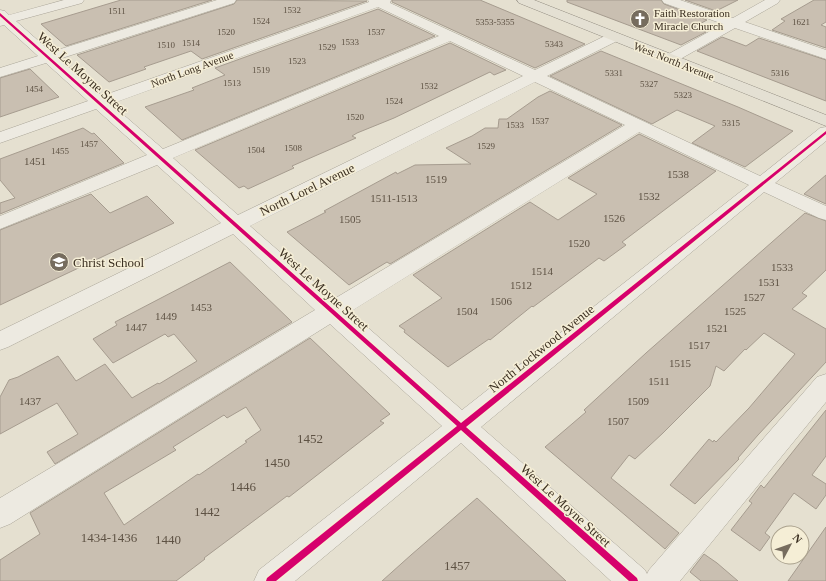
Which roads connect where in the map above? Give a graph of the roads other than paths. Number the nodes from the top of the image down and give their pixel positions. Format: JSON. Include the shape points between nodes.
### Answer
{"nodes":[{"id":1,"x":78,"y":0,"type":"edge"},
{"id":2,"x":230,"y":0,"type":"edge"},
{"id":3,"x":523,"y":0,"type":"edge"},
{"id":4,"x":668,"y":0,"type":"edge"},
{"id":5,"x":774,"y":0,"type":"edge"},
{"id":6,"x":379,"y":1,"type":"edge"},
{"id":7,"x":2,"y":19,"type":"edge"},
{"id":8,"x":733,"y":23,"type":"junction"},
{"id":9,"x":450,"y":36,"type":"junction"},
{"id":10,"x":614,"y":37,"type":"junction"},
{"id":11,"x":826,"y":55,"type":"edge"},
{"id":12,"x":48,"y":58,"type":"junction"},
{"id":13,"x":670,"y":59,"type":"junction"},
{"id":14,"x":0,"y":73,"type":"edge"},
{"id":15,"x":535,"y":76,"type":"junction"},
{"id":16,"x":99,"y":103,"type":"junction"},
{"id":17,"x":826,"y":121,"type":"edge"},
{"id":18,"x":638,"y":125,"type":"junction"},
{"id":19,"x":826,"y":132,"type":"edge"},
{"id":20,"x":0,"y":138,"type":"edge"},
{"id":21,"x":160,"y":157,"type":"junction"},
{"id":22,"x":762,"y":184,"type":"junction"},
{"id":23,"x":826,"y":214,"type":"edge"},
{"id":24,"x":0,"y":224,"type":"edge"},
{"id":25,"x":235,"y":224,"type":"junction"},
{"id":26,"x":332,"y":311,"type":"junction"},
{"id":27,"x":0,"y":341,"type":"edge"},
{"id":28,"x":826,"y":384,"type":"edge"},
{"id":29,"x":461,"y":426,"type":"junction"},
{"id":30,"x":0,"y":514,"type":"edge"},
{"id":31,"x":270,"y":581,"type":"edge"},
{"id":32,"x":634,"y":581,"type":"edge"},
{"id":33,"x":660,"y":581,"type":"edge"}],
"edges":[{"from":1,"to":7,"type":"street"},
{"from":2,"to":12,"type":"street"},
{"from":3,"to":10,"type":"main road","name":"West North Avenue"},
{"from":4,"to":8,"type":"street"},
{"from":5,"to":8,"type":"street"},
{"from":6,"to":9,"type":"street"},
{"from":6,"to":16,"type":"street","name":"North Long Avenue"},
{"from":7,"to":12,"type":"street","name":"West Le Moyne Street"},
{"from":8,"to":11,"type":"street"},
{"from":8,"to":13,"type":"street"},
{"from":9,"to":15,"type":"street"},
{"from":9,"to":21,"type":"street"},
{"from":10,"to":13,"type":"main road","name":"West North Avenue"},
{"from":10,"to":15,"type":"street","name":"North Lorel Avenue"},
{"from":12,"to":14,"type":"street"},
{"from":12,"to":16,"type":"street","name":"West Le Moyne Street"},
{"from":13,"to":17,"type":"main road","name":"West North Avenue"},
{"from":15,"to":18,"type":"street"},
{"from":15,"to":25,"type":"street","name":"North Lorel Avenue"},
{"from":16,"to":20,"type":"street","name":"North Long Avenue"},
{"from":16,"to":21,"type":"street","name":"West Le Moyne Street"},
{"from":18,"to":22,"type":"street"},
{"from":18,"to":26,"type":"street"},
{"from":19,"to":22,"type":"street","name":"North Lockwood Avenue"},
{"from":21,"to":24,"type":"street"},
{"from":21,"to":25,"type":"street","name":"West Le Moyne Street"},
{"from":22,"to":23,"type":"street"},
{"from":22,"to":29,"type":"street","name":"North Lockwood Avenue"},
{"from":25,"to":26,"type":"street","name":"West Le Moyne Street"},
{"from":25,"to":27,"type":"street","name":"North Lorel Avenue"},
{"from":26,"to":29,"type":"street","name":"West Le Moyne Street"},
{"from":26,"to":30,"type":"street"},
{"from":28,"to":33,"type":"street"},
{"from":29,"to":31,"type":"street","name":"North Lockwood Avenue"},
{"from":29,"to":32,"type":"street","name":"West Le Moyne Street"}]}
